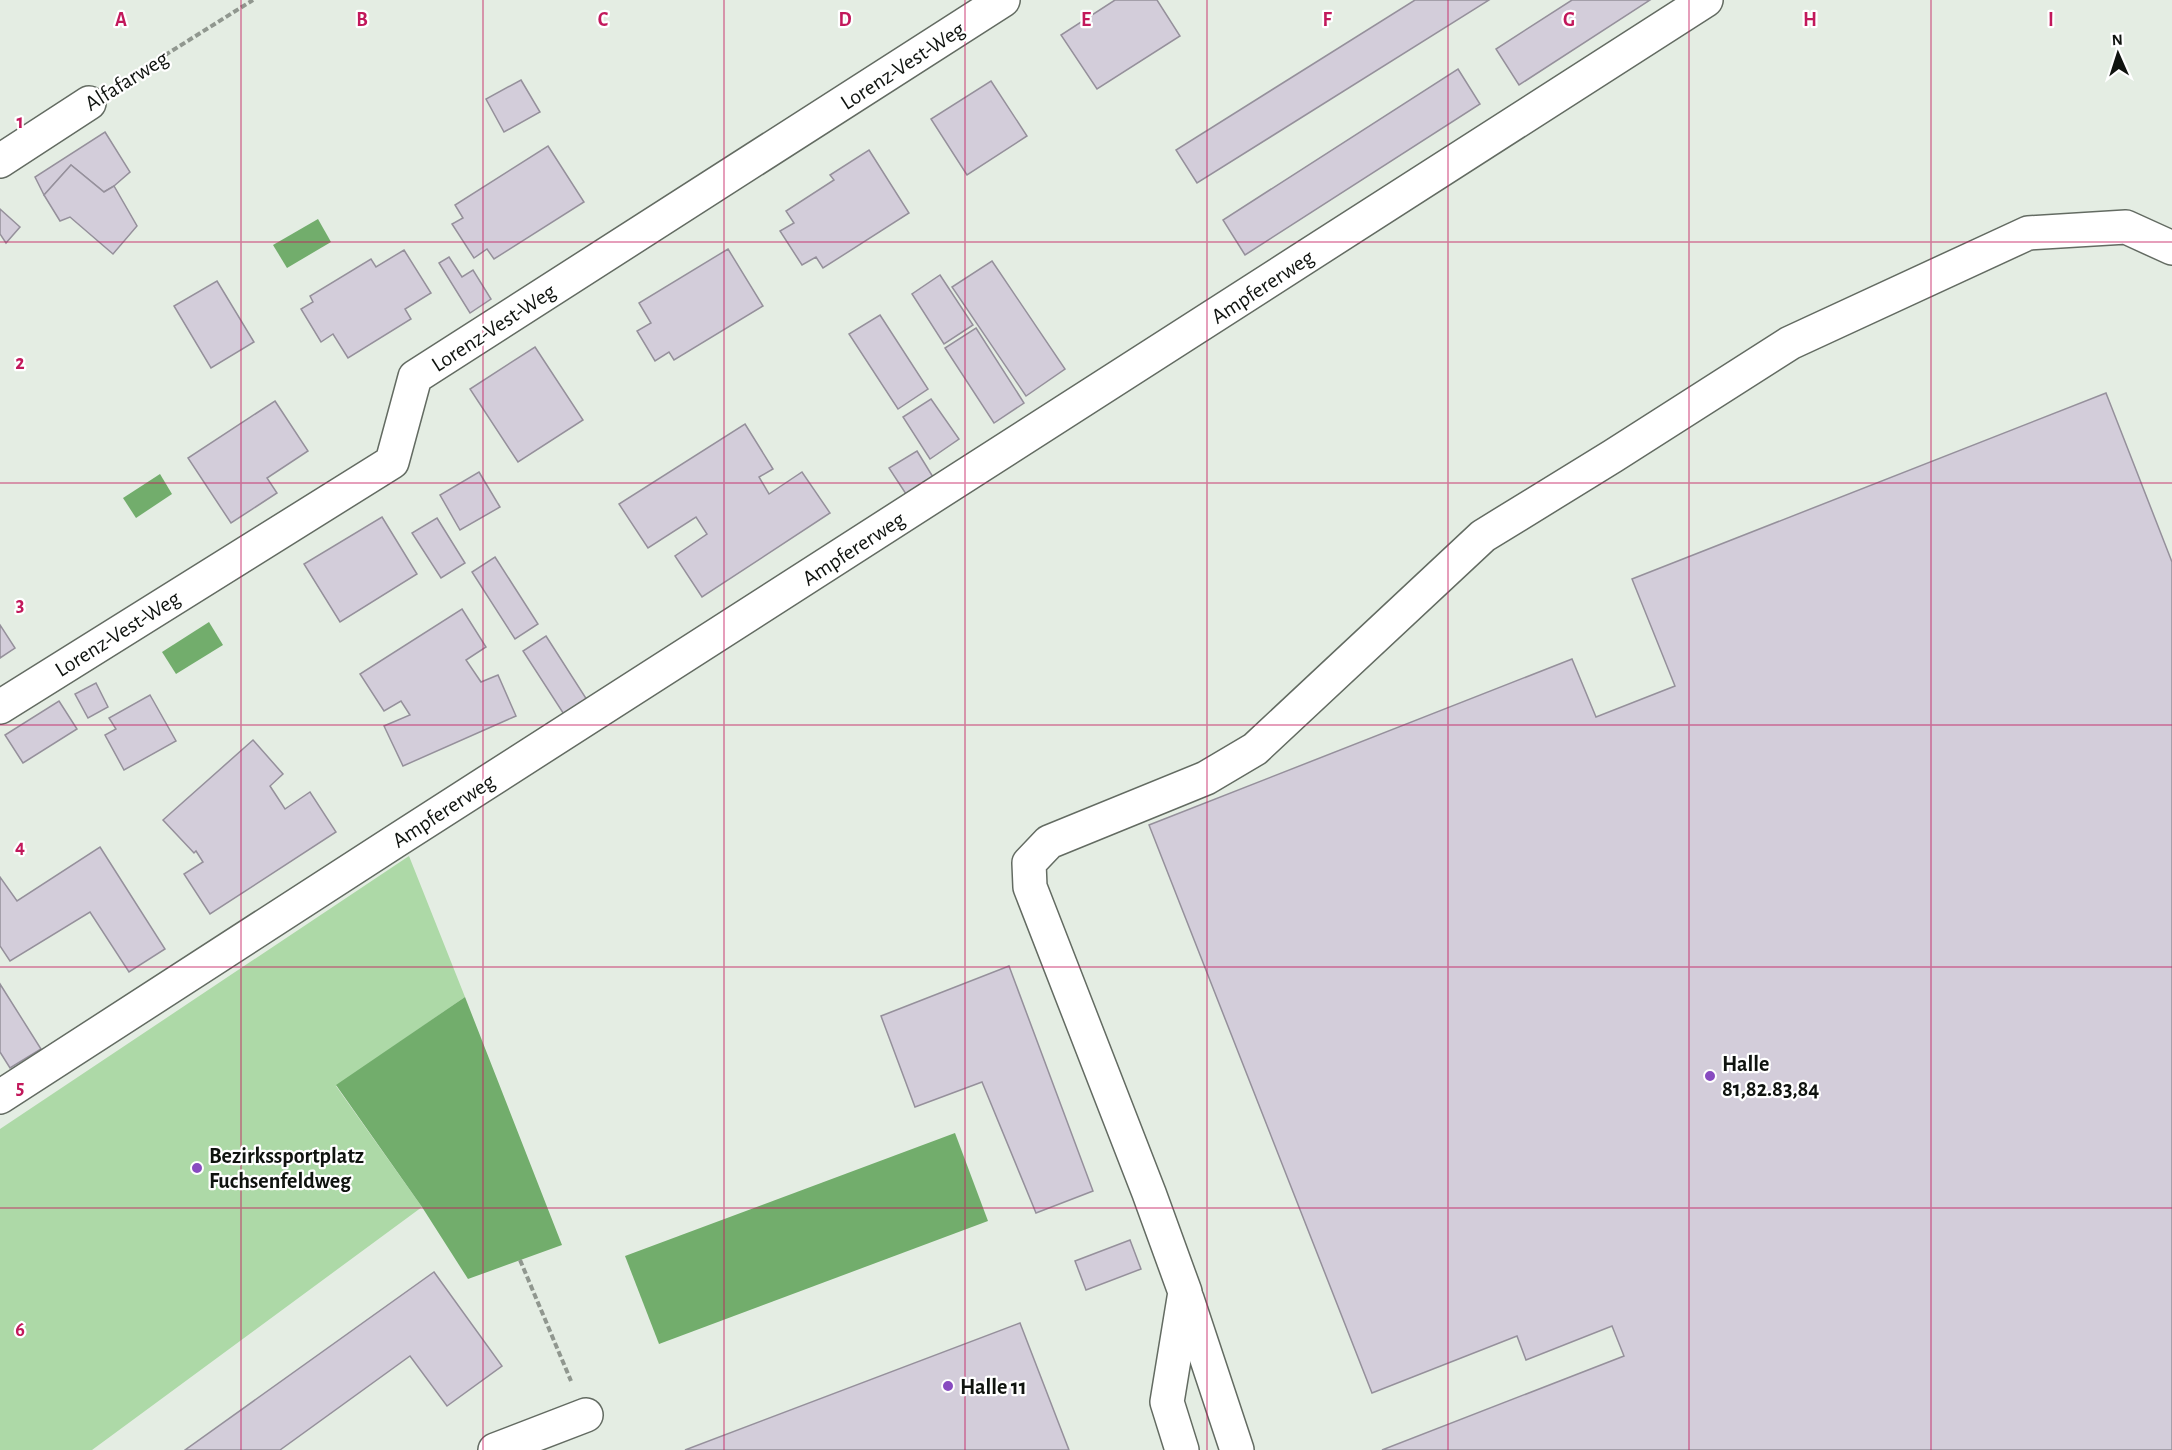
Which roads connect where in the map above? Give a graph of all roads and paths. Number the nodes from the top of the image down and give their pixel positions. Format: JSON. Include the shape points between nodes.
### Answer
{"nodes":[{"id":1,"x":253,"y":0,"type":"edge"},
{"id":2,"x":1004,"y":0,"type":"edge"},
{"id":3,"x":1706,"y":0,"type":"edge"},
{"id":4,"x":89,"y":103,"type":"joint"},
{"id":5,"x":0,"y":161,"type":"edge"},
{"id":6,"x":2172,"y":248,"type":"edge"},
{"id":7,"x":0,"y":707,"type":"edge"},
{"id":8,"x":0,"y":1097,"type":"edge"},
{"id":9,"x":520,"y":1260,"type":"dead end"},
{"id":10,"x":1185,"y":1292,"type":"junction"},
{"id":11,"x":586,"y":1415,"type":"joint"},
{"id":12,"x":495,"y":1450,"type":"edge"},
{"id":13,"x":1182,"y":1450,"type":"edge"},
{"id":14,"x":1237,"y":1450,"type":"edge"}],
"edges":[{"from":1,"to":4,"type":"path","name":"Alfafarweg"},
{"from":2,"to":7,"type":"street","name":"Lorenz-Vest-Weg","via":[[415,377],[392,462]]},
{"from":3,"to":8,"type":"street","name":"Ampfererweg"},
{"from":4,"to":5,"type":"street","name":"Alfafarweg"},
{"from":6,"to":10,"type":"street","via":[[2126,227],[2028,232],[1790,343],[1483,536],[1255,749],[1206,778],[1049,842],[1029,863],[1030,887]]},
{"from":9,"to":11,"type":"path"},
{"from":10,"to":13,"type":"street","via":[[1167,1401]]},
{"from":10,"to":14,"type":"street"},
{"from":11,"to":12,"type":"street"}]}
